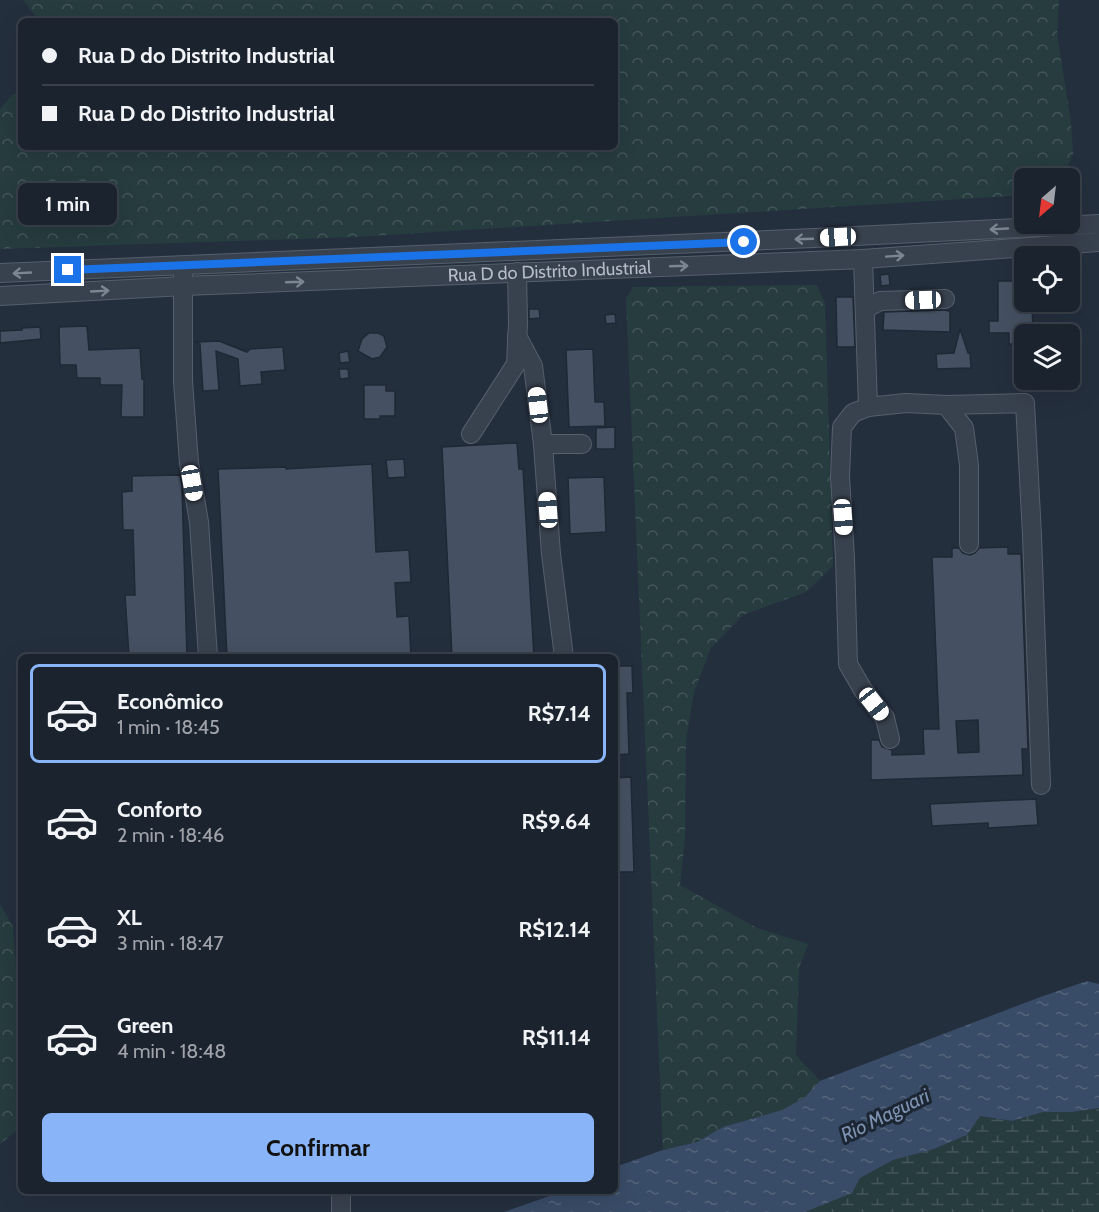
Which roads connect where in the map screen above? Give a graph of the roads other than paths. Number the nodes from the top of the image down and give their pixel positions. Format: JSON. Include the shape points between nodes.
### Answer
{"nodes":[{"id":1,"x":1099,"y":224,"type":"edge"},
{"id":2,"x":1099,"y":242,"type":"edge"},
{"id":3,"x":863,"y":259,"type":"junction"},
{"id":4,"x":182,"y":265,"type":"junction"},
{"id":5,"x":517,"y":272,"type":"junction"},
{"id":6,"x":0,"y":273,"type":"edge"},
{"id":7,"x":184,"y":286,"type":"junction"},
{"id":8,"x":0,"y":296,"type":"edge"},
{"id":9,"x":945,"y":299,"type":"dead end"},
{"id":10,"x":865,"y":309,"type":"junction"},
{"id":11,"x":518,"y":336,"type":"junction"},
{"id":12,"x":946,"y":405,"type":"junction"},
{"id":13,"x":868,"y":407,"type":"junction"},
{"id":14,"x":471,"y":434,"type":"dead end"},
{"id":15,"x":543,"y":444,"type":"junction"},
{"id":16,"x":582,"y":444,"type":"dead end"},
{"id":17,"x":969,"y":544,"type":"dead end"},
{"id":18,"x":208,"y":654,"type":"edge"},
{"id":19,"x":564,"y":654,"type":"edge"},
{"id":20,"x":890,"y":739,"type":"dead end"},
{"id":21,"x":1041,"y":785,"type":"dead end"},
{"id":22,"x":341,"y":1194,"type":"edge"},
{"id":23,"x":341,"y":1212,"type":"edge"}],
"edges":[{"from":1,"to":4,"type":"street","name":"Rua D do Distrito Industrial","one_way":true},
{"from":3,"to":2,"type":"street","name":"Rua D do Distrito Industrial","one_way":true},
{"from":5,"to":3,"type":"street","name":"Rua D do Distrito Industrial","one_way":true},
{"from":3,"to":10,"type":"street"},
{"from":4,"to":6,"type":"street","name":"Rua D do Distrito Industrial","one_way":true},
{"from":4,"to":7,"type":"street"},
{"from":7,"to":5,"type":"street","name":"Rua D do Distrito Industrial","one_way":true},
{"from":5,"to":11,"type":"street"},
{"from":8,"to":7,"type":"street","name":"Rua D do Distrito Industrial","one_way":true},
{"from":7,"to":18,"type":"street","via":[[183,381],[189,463],[199,522]]},
{"from":9,"to":10,"type":"street","via":[[880,301]]},
{"from":10,"to":13,"type":"street"},
{"from":11,"to":14,"type":"street","via":[[516,364]]},
{"from":11,"to":15,"type":"street","via":[[533,366]]},
{"from":12,"to":13,"type":"street","via":[[906,403]]},
{"from":12,"to":17,"type":"street","via":[[964,428],[969,465]]},
{"from":12,"to":21,"type":"street","via":[[1025,403]]},
{"from":13,"to":20,"type":"street","via":[[853,413],[842,427],[840,477],[848,664],[885,718]]},
{"from":15,"to":16,"type":"street"},
{"from":15,"to":19,"type":"street"},
{"from":22,"to":23,"type":"street"}]}
